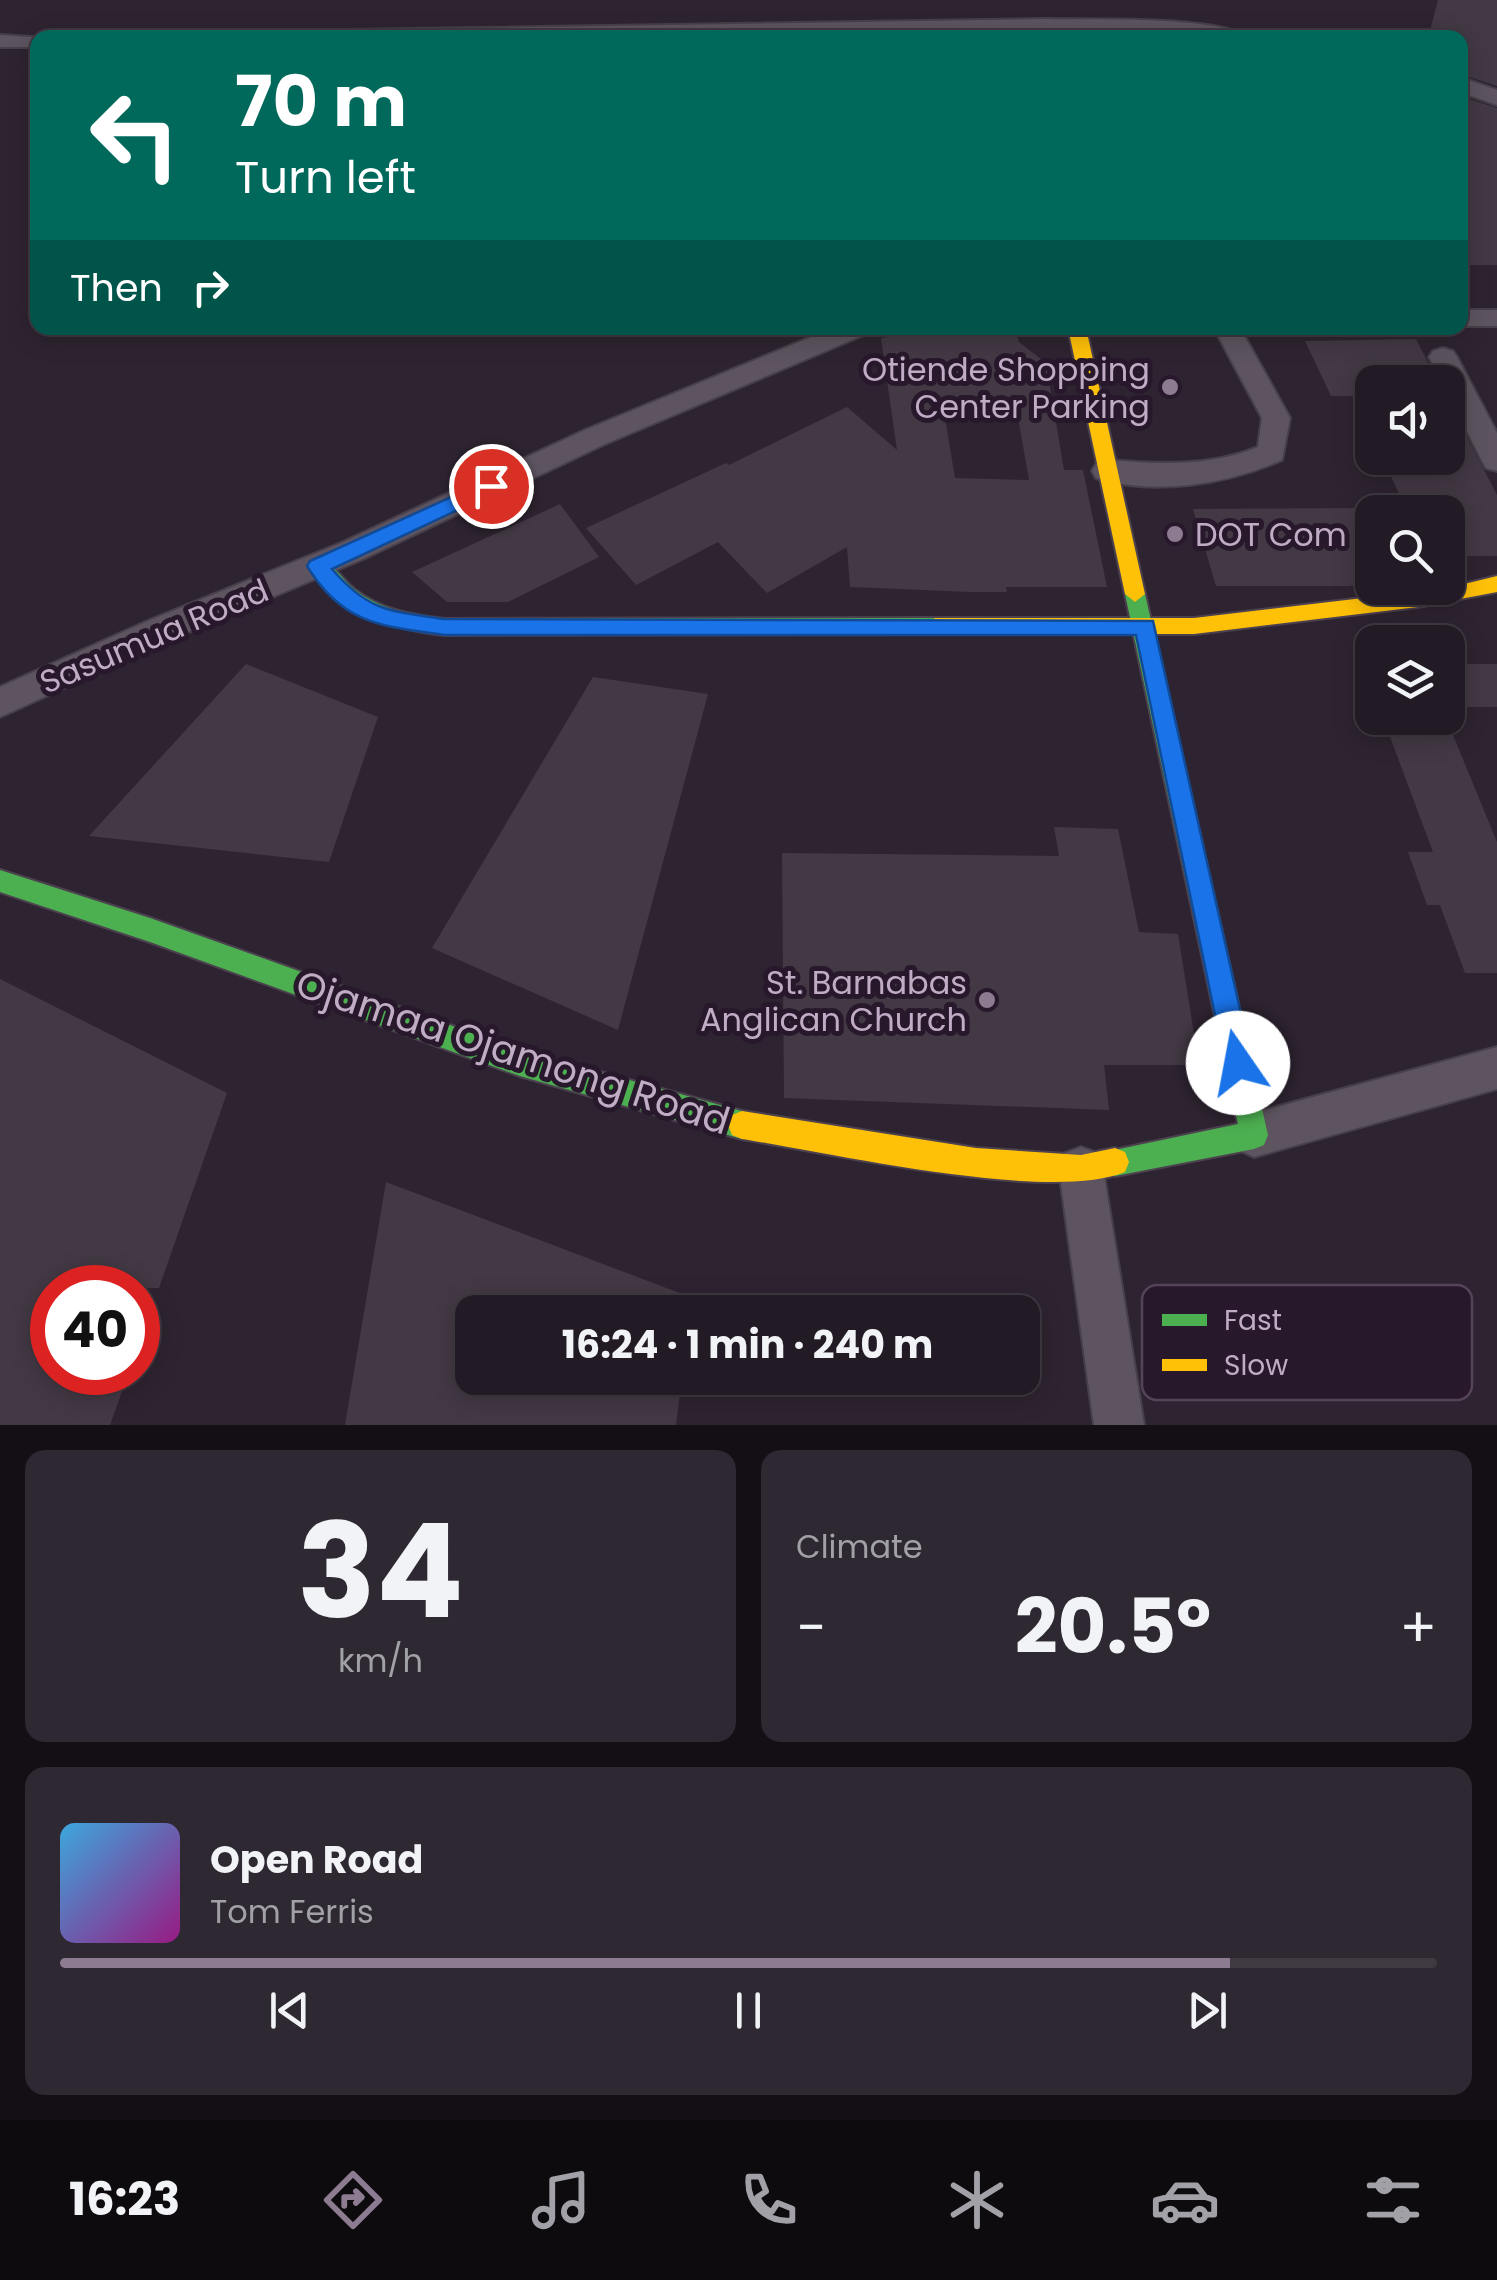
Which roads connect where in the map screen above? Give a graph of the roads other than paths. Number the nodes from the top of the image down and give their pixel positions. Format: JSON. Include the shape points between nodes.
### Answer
{"nodes":[{"id":1,"x":852,"y":0,"type":"edge"},
{"id":2,"x":1120,"y":2,"type":"edge"},
{"id":3,"x":1112,"y":26,"type":"junction"},
{"id":4,"x":855,"y":28,"type":"junction"},
{"id":5,"x":729,"y":30,"type":"edge"},
{"id":6,"x":910,"y":30,"type":"edge"},
{"id":7,"x":1014,"y":30,"type":"edge"},
{"id":8,"x":1190,"y":30,"type":"edge"},
{"id":9,"x":30,"y":41,"type":"edge"},
{"id":10,"x":0,"y":42,"type":"edge"},
{"id":11,"x":1468,"y":87,"type":"edge"},
{"id":12,"x":1497,"y":98,"type":"edge"},
{"id":13,"x":1468,"y":318,"type":"edge"},
{"id":14,"x":1497,"y":318,"type":"edge"},
{"id":15,"x":830,"y":335,"type":"edge"},
{"id":16,"x":1079,"y":335,"type":"edge"},
{"id":17,"x":1232,"y":335,"type":"edge"},
{"id":18,"x":1443,"y":357,"type":"dead end"},
{"id":19,"x":1497,"y":461,"type":"edge"},
{"id":20,"x":1107,"y":471,"type":"junction"},
{"id":21,"x":318,"y":566,"type":"junction"},
{"id":22,"x":1497,"y":584,"type":"edge"},
{"id":23,"x":1145,"y":627,"type":"junction"},
{"id":24,"x":0,"y":703,"type":"edge"},
{"id":25,"x":0,"y":881,"type":"edge"},
{"id":26,"x":1497,"y":1068,"type":"edge"},
{"id":27,"x":1254,"y":1135,"type":"junction"},
{"id":28,"x":1081,"y":1169,"type":"junction"},
{"id":29,"x":1119,"y":1425,"type":"edge"}],
"edges":[{"from":1,"to":4,"type":"street"},
{"from":2,"to":3,"type":"street"},
{"from":3,"to":7,"type":"street"},
{"from":3,"to":8,"type":"street"},
{"from":4,"to":5,"type":"street"},
{"from":4,"to":6,"type":"street"},
{"from":9,"to":10,"type":"street"},
{"from":11,"to":12,"type":"street"},
{"from":13,"to":14,"type":"street"},
{"from":15,"to":21,"type":"street","name":"Sasumua Road"},
{"from":16,"to":20,"type":"street"},
{"from":17,"to":20,"type":"street","via":[[1276,418],[1272,453],[1239,469],[1183,476]]},
{"from":18,"to":19,"type":"street"},
{"from":20,"to":23,"type":"street"},
{"from":21,"to":23,"type":"street","via":[[346,600],[374,617],[444,627]]},
{"from":21,"to":24,"type":"street","name":"Sasumua Road"},
{"from":22,"to":23,"type":"street","via":[[1295,616]]},
{"from":23,"to":27,"type":"street"},
{"from":25,"to":28,"type":"street","name":"Ojamaa Ojamong Road","via":[[520,1063],[753,1128],[976,1162]]},
{"from":26,"to":27,"type":"street"},
{"from":27,"to":28,"type":"street","name":"Ojamaa Ojamong Road"},
{"from":28,"to":29,"type":"street"}]}
